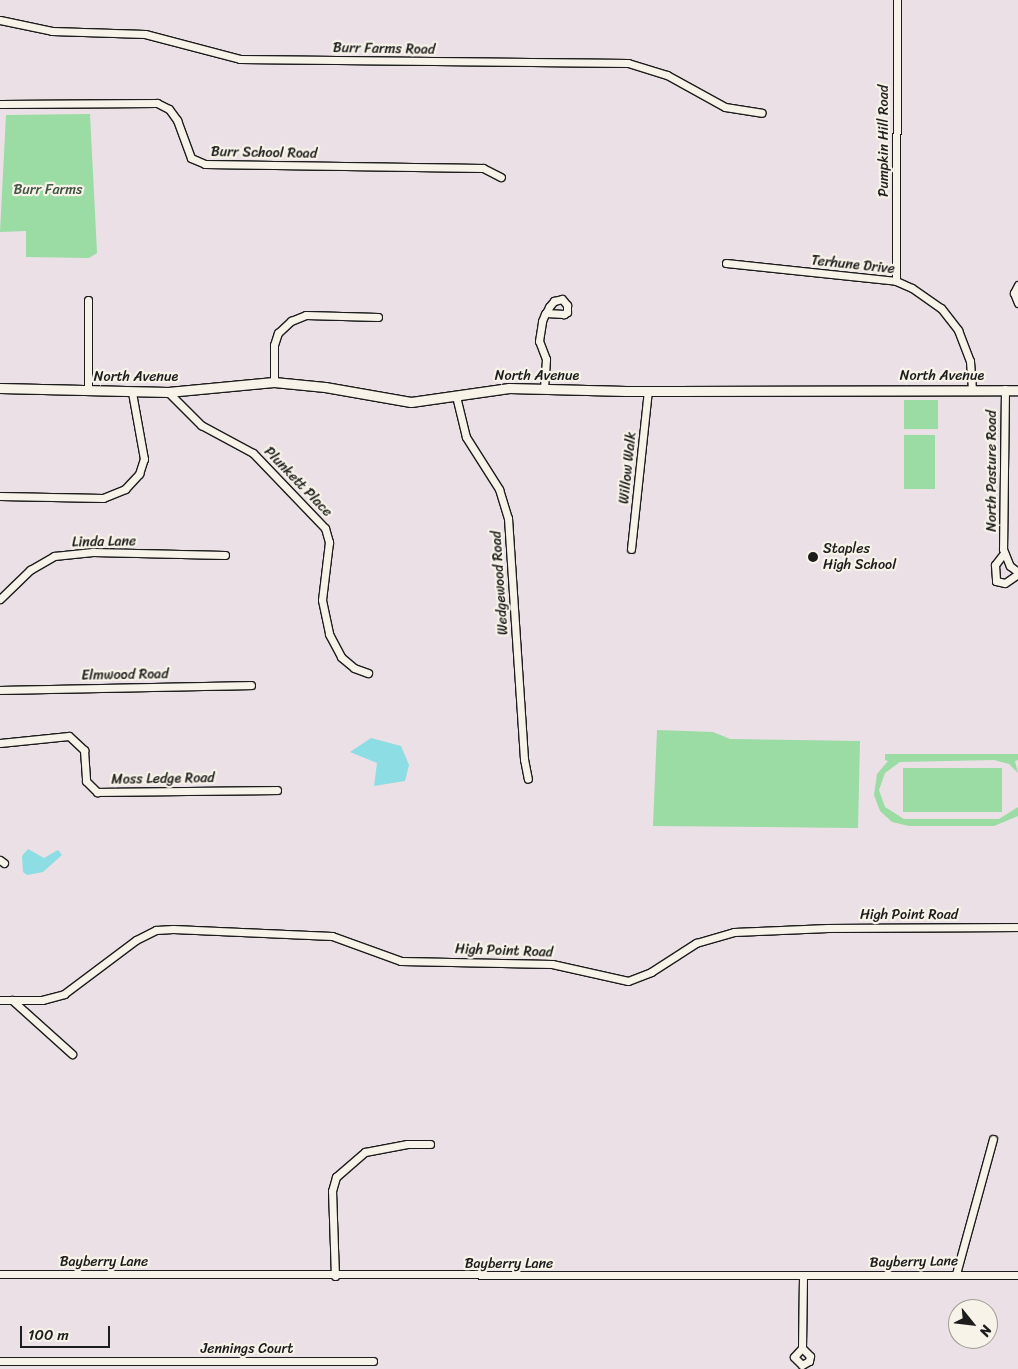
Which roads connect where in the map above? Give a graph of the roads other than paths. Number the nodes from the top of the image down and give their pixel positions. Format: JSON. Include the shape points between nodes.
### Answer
{"nodes":[{"id":1,"x":897,"y":0,"type":"edge"},
{"id":2,"x":0,"y":20,"type":"edge"},
{"id":3,"x":0,"y":104,"type":"edge"},
{"id":4,"x":762,"y":114,"type":"dead end"},
{"id":5,"x":501,"y":177,"type":"dead end"},
{"id":6,"x":726,"y":263,"type":"dead end"},
{"id":7,"x":896,"y":281,"type":"junction"},
{"id":8,"x":1018,"y":286,"type":"edge"},
{"id":9,"x":88,"y":300,"type":"dead end"},
{"id":10,"x":1018,"y":303,"type":"edge"},
{"id":11,"x":546,"y":313,"type":"dead end"},
{"id":12,"x":378,"y":317,"type":"dead end"},
{"id":13,"x":274,"y":382,"type":"junction"},
{"id":14,"x":0,"y":388,"type":"edge"},
{"id":15,"x":544,"y":388,"type":"junction"},
{"id":16,"x":972,"y":389,"type":"junction"},
{"id":17,"x":1005,"y":389,"type":"junction"},
{"id":18,"x":88,"y":390,"type":"junction"},
{"id":19,"x":1018,"y":390,"type":"edge"},
{"id":20,"x":648,"y":391,"type":"junction"},
{"id":21,"x":132,"y":392,"type":"junction"},
{"id":22,"x":168,"y":392,"type":"junction"},
{"id":23,"x":456,"y":396,"type":"junction"},
{"id":24,"x":0,"y":496,"type":"edge"},
{"id":25,"x":631,"y":549,"type":"dead end"},
{"id":26,"x":1004,"y":553,"type":"junction"},
{"id":27,"x":225,"y":555,"type":"dead end"},
{"id":28,"x":1018,"y":573,"type":"edge"},
{"id":29,"x":0,"y":599,"type":"edge"},
{"id":30,"x":368,"y":673,"type":"dead end"},
{"id":31,"x":251,"y":685,"type":"dead end"},
{"id":32,"x":0,"y":690,"type":"edge"},
{"id":33,"x":0,"y":743,"type":"edge"},
{"id":34,"x":528,"y":779,"type":"dead end"},
{"id":35,"x":277,"y":790,"type":"dead end"},
{"id":36,"x":1018,"y":927,"type":"edge"},
{"id":37,"x":0,"y":1000,"type":"edge"},
{"id":38,"x":12,"y":1000,"type":"junction"},
{"id":39,"x":72,"y":1054,"type":"dead end"},
{"id":40,"x":993,"y":1139,"type":"dead end"},
{"id":41,"x":430,"y":1144,"type":"dead end"},
{"id":42,"x":0,"y":1274,"type":"edge"},
{"id":43,"x":956,"y":1274,"type":"junction"},
{"id":44,"x":335,"y":1276,"type":"junction"},
{"id":45,"x":1018,"y":1276,"type":"edge"},
{"id":46,"x":803,"y":1277,"type":"junction"},
{"id":47,"x":802,"y":1348,"type":"dead end"},
{"id":48,"x":0,"y":1361,"type":"edge"},
{"id":49,"x":373,"y":1362,"type":"dead end"}],
"edges":[{"from":1,"to":7,"type":"street","name":"Pumpkin Hill Road"},
{"from":2,"to":4,"type":"street","name":"Burr Farms Road","via":[[52,30],[145,34],[240,59],[628,63],[668,75],[725,106]]},
{"from":3,"to":5,"type":"street","name":"Burr School Road","via":[[157,103],[169,109],[178,120],[191,158],[205,164],[483,168]]},
{"from":6,"to":7,"type":"street","name":"Terhune Drive"},
{"from":7,"to":16,"type":"street","name":"Terhune Drive","via":[[924,295],[950,318],[965,341]]},
{"from":8,"to":10,"type":"street","via":[[1014,293]]},
{"from":9,"to":18,"type":"street"},
{"from":11,"to":15,"type":"street","via":[[539,341],[546,359]]},
{"from":12,"to":13,"type":"street","via":[[306,315],[291,321],[278,334],[274,345]]},
{"from":13,"to":22,"type":"street","name":"North Avenue"},
{"from":13,"to":23,"type":"street","name":"North Avenue","via":[[411,402]]},
{"from":14,"to":18,"type":"street","name":"North Avenue"},
{"from":15,"to":20,"type":"street","name":"North Avenue"},
{"from":15,"to":23,"type":"street","name":"North Avenue","via":[[491,389]]},
{"from":16,"to":17,"type":"street","name":"North Avenue"},
{"from":16,"to":20,"type":"street","name":"North Avenue"},
{"from":17,"to":19,"type":"street","name":"North Avenue"},
{"from":17,"to":26,"type":"street","name":"North Pasture Road"},
{"from":18,"to":21,"type":"street","name":"North Avenue"},
{"from":20,"to":25,"type":"street","name":"Willow Walk"},
{"from":21,"to":22,"type":"street","name":"North Avenue"},
{"from":21,"to":24,"type":"street","via":[[144,459],[139,474],[125,488],[103,498]]},
{"from":22,"to":30,"type":"street","name":"Plunkett Place","via":[[201,425],[253,453],[325,528],[329,542],[322,600],[329,634],[341,657],[354,668]]},
{"from":23,"to":34,"type":"street","name":"Wedgewood Road","via":[[466,437],[499,490],[508,518]]},
{"from":26,"to":28,"type":"street","name":"North Pasture Road","via":[[1010,566]]},
{"from":26,"to":28,"type":"street","name":"North Pasture Road","via":[[995,565],[996,581],[1005,583]]},
{"from":27,"to":29,"type":"street","name":"Linda Lane","via":[[93,552],[54,556],[30,570]]},
{"from":31,"to":32,"type":"street","name":"Elmwood Road"},
{"from":33,"to":35,"type":"street","name":"Moss Ledge Road","via":[[69,736],[84,750],[86,781],[97,792]]},
{"from":36,"to":38,"type":"street","name":"High Point Road","via":[[734,932],[696,943],[651,972],[628,981],[552,964],[401,961],[332,936],[156,930],[136,940],[64,994],[42,1000]]},
{"from":37,"to":38,"type":"street","name":"High Point Road"},
{"from":38,"to":39,"type":"street"},
{"from":40,"to":43,"type":"street"},
{"from":41,"to":44,"type":"street","via":[[407,1144],[365,1152],[336,1178],[332,1191]]},
{"from":42,"to":44,"type":"street","name":"Bayberry Lane"},
{"from":43,"to":45,"type":"street","name":"Bayberry Lane"},
{"from":43,"to":46,"type":"street","name":"Bayberry Lane"},
{"from":44,"to":46,"type":"street","name":"Bayberry Lane"},
{"from":46,"to":47,"type":"street"},
{"from":48,"to":49,"type":"street","name":"Jennings Court"}]}
